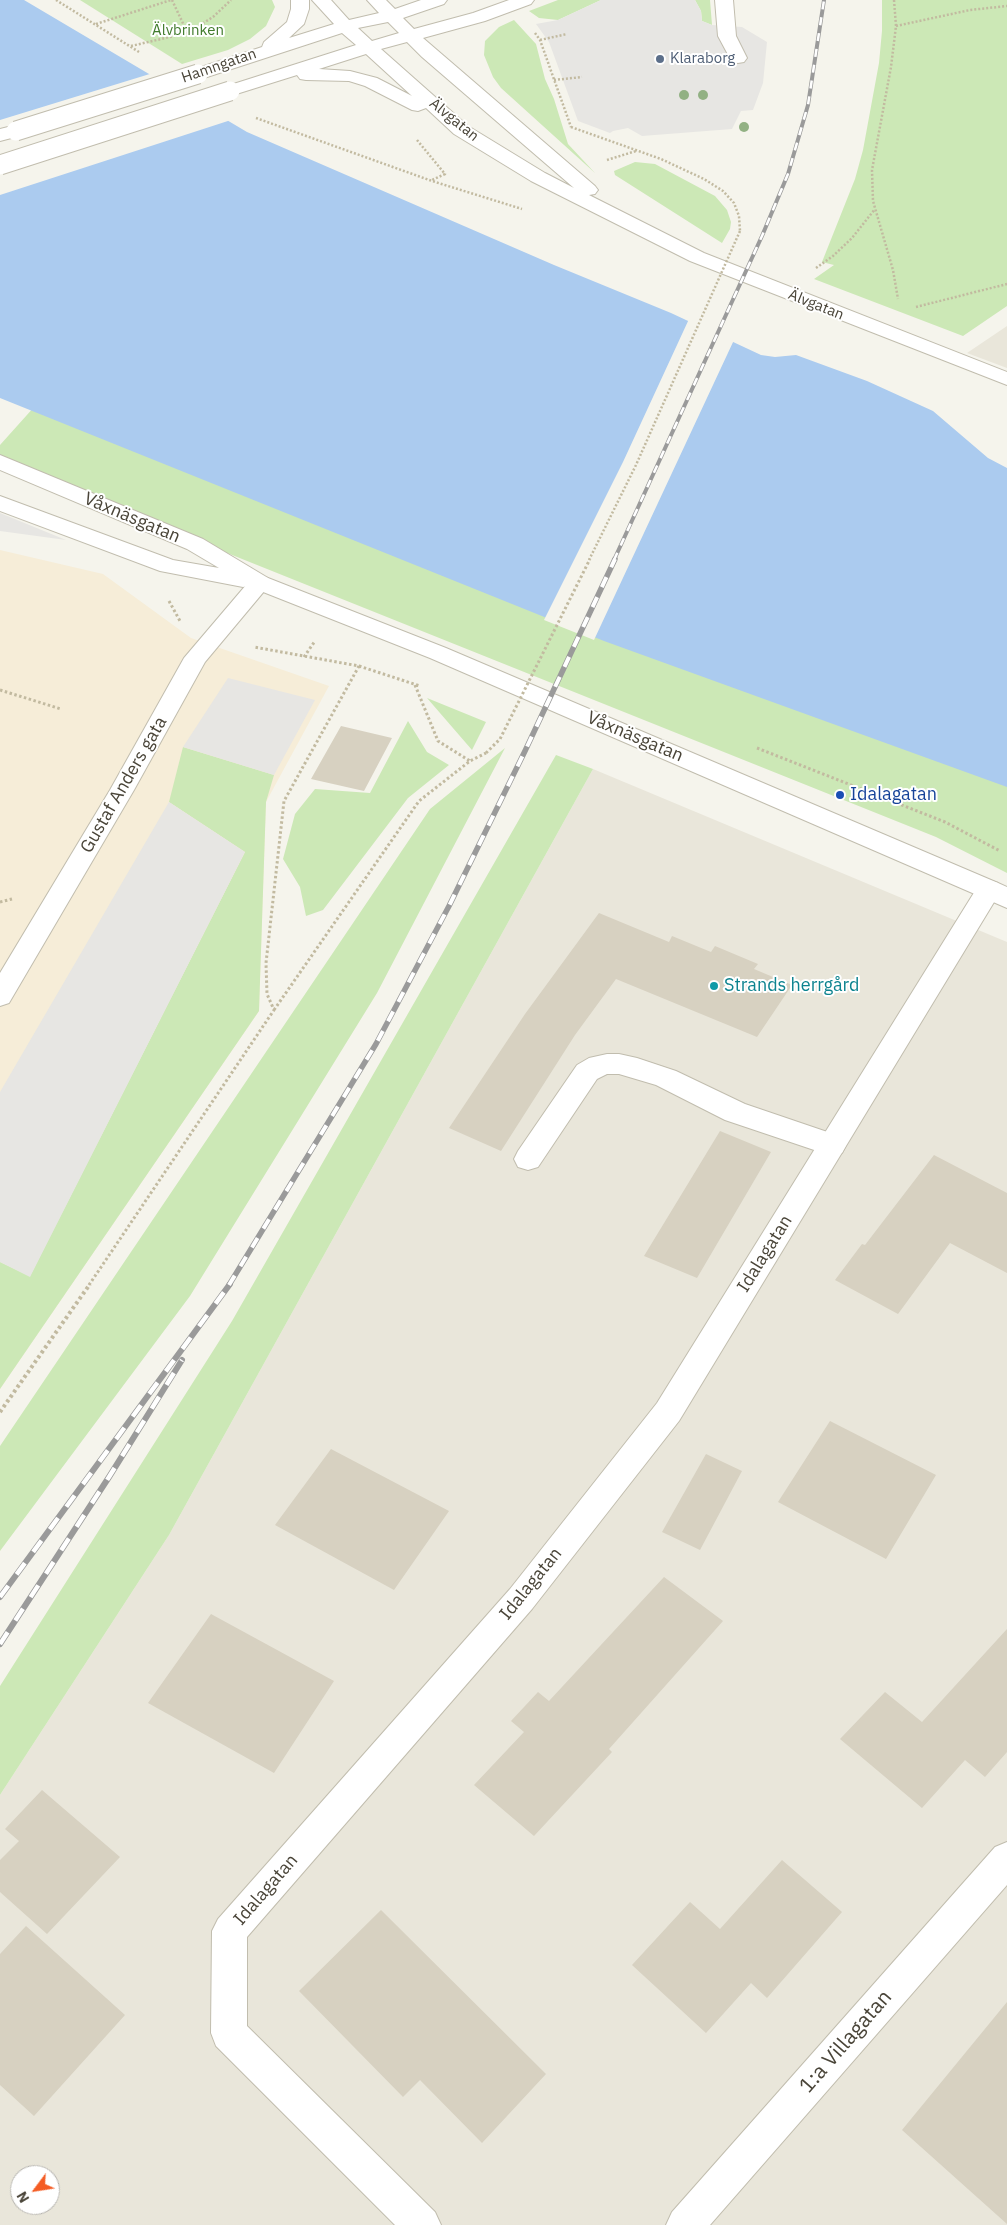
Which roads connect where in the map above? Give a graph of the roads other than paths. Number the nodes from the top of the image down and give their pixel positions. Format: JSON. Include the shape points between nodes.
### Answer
{"nodes":[{"id":1,"x":300,"y":0,"type":"edge"},
{"id":2,"x":321,"y":0,"type":"edge"},
{"id":3,"x":376,"y":0,"type":"edge"},
{"id":4,"x":438,"y":0,"type":"edge"},
{"id":5,"x":525,"y":0,"type":"edge"},
{"id":6,"x":724,"y":0,"type":"edge"},
{"id":7,"x":392,"y":16,"type":"junction"},
{"id":8,"x":345,"y":26,"type":"junction"},
{"id":9,"x":381,"y":30,"type":"junction"},
{"id":10,"x":411,"y":36,"type":"junction"},
{"id":11,"x":370,"y":47,"type":"junction"},
{"id":12,"x":264,"y":51,"type":"junction"},
{"id":13,"x":738,"y":58,"type":"dead end"},
{"id":14,"x":263,"y":80,"type":"junction"},
{"id":15,"x":461,"y":130,"type":"junction"},
{"id":16,"x":0,"y":136,"type":"edge"},
{"id":17,"x":0,"y":165,"type":"edge"},
{"id":18,"x":627,"y":223,"type":"junction"},
{"id":19,"x":1007,"y":379,"type":"edge"},
{"id":20,"x":0,"y":462,"type":"edge"},
{"id":21,"x":0,"y":502,"type":"edge"},
{"id":22,"x":260,"y":582,"type":"junction"},
{"id":23,"x":998,"y":894,"type":"edge"},
{"id":24,"x":0,"y":996,"type":"edge"},
{"id":25,"x":832,"y":1144,"type":"junction"},
{"id":26,"x":528,"y":1159,"type":"dead end"},
{"id":27,"x":1007,"y":1860,"type":"edge"},
{"id":28,"x":422,"y":2225,"type":"edge"},
{"id":29,"x":685,"y":2225,"type":"edge"}],
"edges":[{"from":1,"to":12,"type":"street","via":[[295,24]]},
{"from":2,"to":8,"type":"street","name":"Älvgatan"},
{"from":3,"to":7,"type":"street","name":"Älvgatan"},
{"from":4,"to":7,"type":"street","name":"Hamngatan"},
{"from":5,"to":10,"type":"street"},
{"from":6,"to":13,"type":"street","via":[[727,36]]},
{"from":7,"to":8,"type":"street","name":"Hamngatan"},
{"from":7,"to":9,"type":"street"},
{"from":7,"to":10,"type":"street","name":"Älvgatan"},
{"from":8,"to":9,"type":"street"},
{"from":8,"to":11,"type":"street","name":"Älvgatan"},
{"from":8,"to":12,"type":"street","name":"Hamngatan"},
{"from":9,"to":10,"type":"street"},
{"from":9,"to":11,"type":"street"},
{"from":10,"to":11,"type":"street","name":"Hamngatan"},
{"from":10,"to":18,"type":"street","name":"Älvgatan"},
{"from":11,"to":14,"type":"street","name":"Hamngatan"},
{"from":11,"to":15,"type":"street","name":"Älvgatan"},
{"from":12,"to":16,"type":"street","name":"Hamngatan","bridge":true},
{"from":14,"to":15,"type":"street","via":[[320,74],[350,76],[394,92]]},
{"from":14,"to":17,"type":"street","name":"Hamngatan","bridge":true},
{"from":15,"to":18,"type":"street","name":"Älvgatan","via":[[538,177]]},
{"from":18,"to":19,"type":"street","name":"Älvgatan","via":[[697,257]]},
{"from":20,"to":22,"type":"street","name":"Våxnäsgatan","via":[[195,544]]},
{"from":21,"to":22,"type":"street","name":"Våxnäsgatan","via":[[168,566]]},
{"from":22,"to":23,"type":"street","name":"Våxnäsgatan","via":[[447,657]]},
{"from":22,"to":24,"type":"street","name":"Gustaf Anders gata","via":[[196,658]]},
{"from":23,"to":25,"type":"street","name":"Idalagatan"},
{"from":25,"to":26,"type":"street","via":[[735,1112],[666,1078],[637,1068],[599,1064],[587,1072]]},
{"from":25,"to":28,"type":"street","name":"Idalagatan","via":[[668,1412],[521,1599],[230,1931],[229,2033]]},
{"from":27,"to":29,"type":"street","name":"1:a Villagatan"}]}
